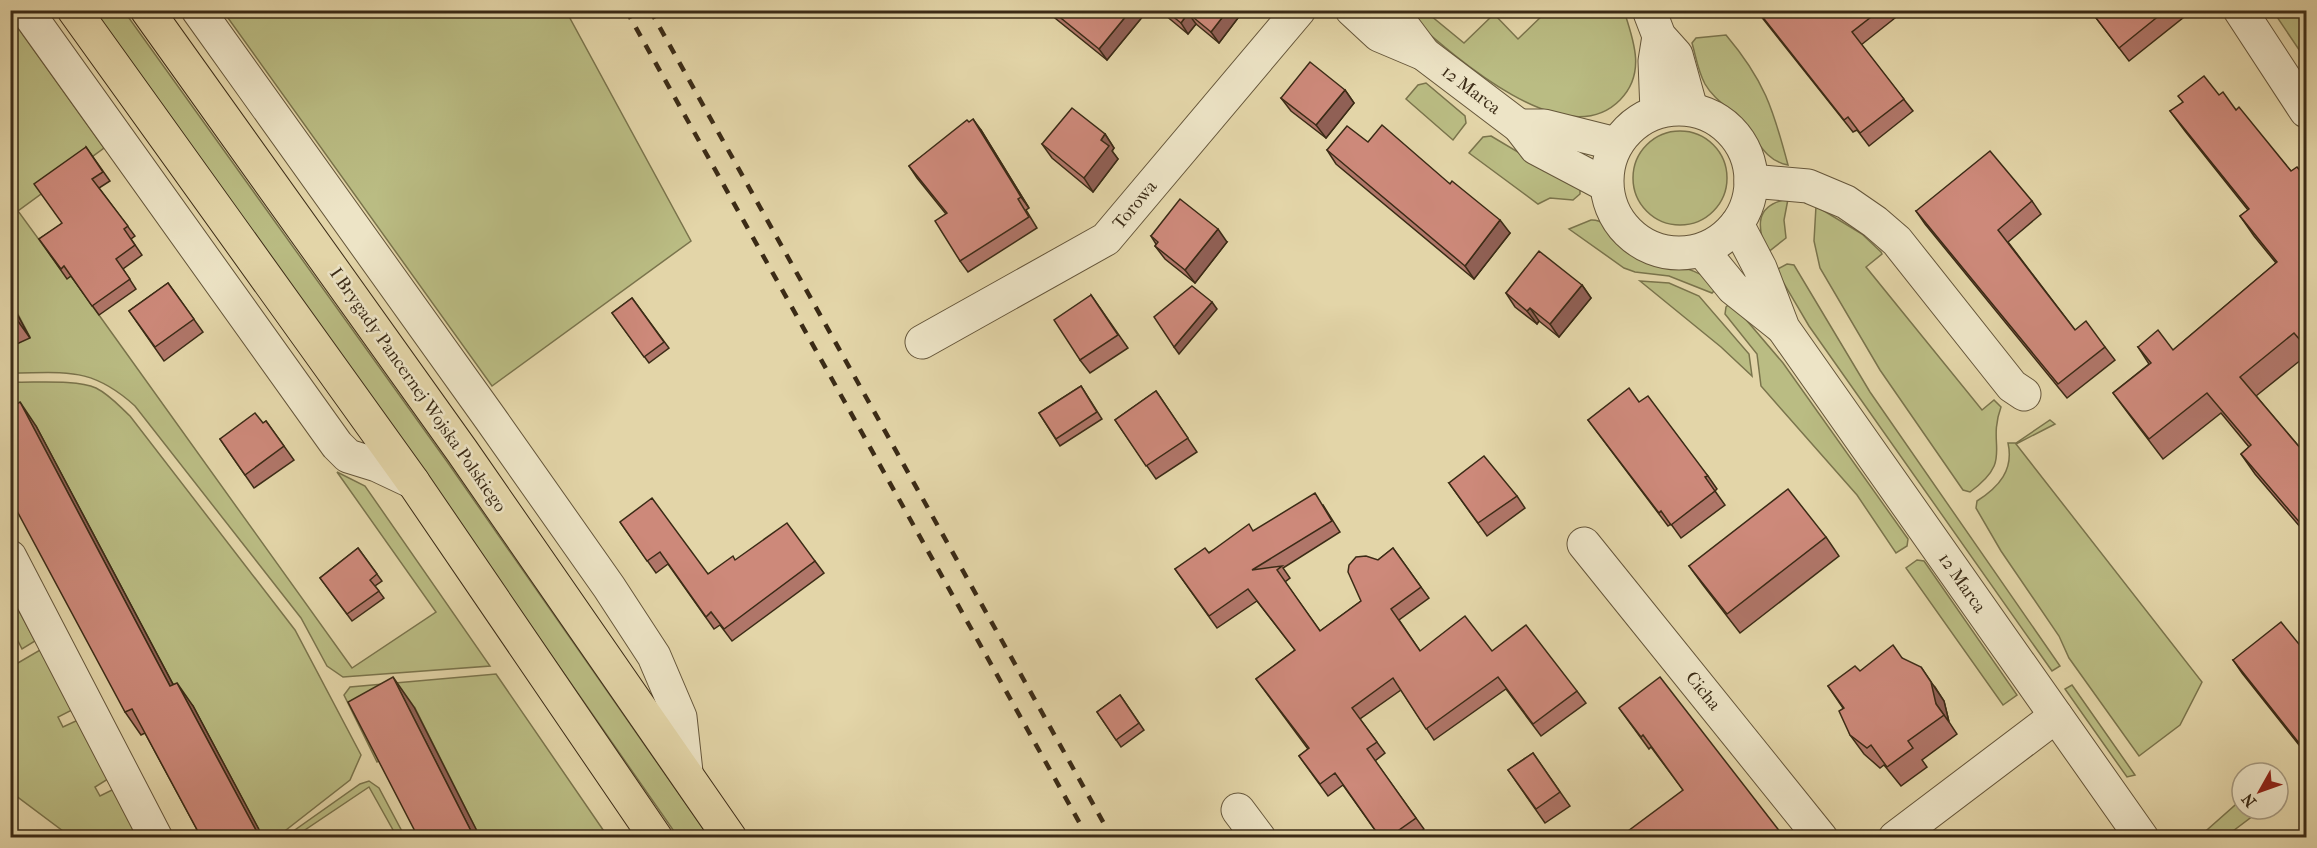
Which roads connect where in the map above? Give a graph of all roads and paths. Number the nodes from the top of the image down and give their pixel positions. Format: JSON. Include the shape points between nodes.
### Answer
{"nodes":[{"id":1,"x":26,"y":10,"type":"edge"},
{"id":2,"x":74,"y":10,"type":"edge"},
{"id":3,"x":147,"y":10,"type":"edge"},
{"id":4,"x":198,"y":10,"type":"edge"},
{"id":5,"x":1299,"y":10,"type":"edge"},
{"id":6,"x":1352,"y":10,"type":"edge"},
{"id":7,"x":1391,"y":10,"type":"edge"},
{"id":8,"x":2240,"y":10,"type":"edge"},
{"id":9,"x":1654,"y":23,"type":"edge"},
{"id":10,"x":1424,"y":54,"type":"junction"},
{"id":11,"x":1690,"y":109,"type":"junction"},
{"id":12,"x":1657,"y":111,"type":"junction"},
{"id":13,"x":2307,"y":111,"type":"edge"},
{"id":14,"x":1520,"y":126,"type":"junction"},
{"id":15,"x":1616,"y":144,"type":"junction"},
{"id":16,"x":1751,"y":181,"type":"junction"},
{"id":17,"x":1606,"y":185,"type":"junction"},
{"id":18,"x":1737,"y":224,"type":"junction"},
{"id":19,"x":1702,"y":250,"type":"junction"},
{"id":20,"x":1783,"y":328,"type":"junction"},
{"id":21,"x":922,"y":342,"type":"dead end"},
{"id":22,"x":2024,"y":394,"type":"dead end"},
{"id":23,"x":413,"y":482,"type":"junction"},
{"id":24,"x":1584,"y":544,"type":"dead end"},
{"id":25,"x":10,"y":557,"type":"edge"},
{"id":26,"x":2056,"y":716,"type":"junction"},
{"id":27,"x":686,"y":772,"type":"junction"},
{"id":28,"x":1238,"y":810,"type":"dead end"},
{"id":29,"x":156,"y":837,"type":"edge"},
{"id":30,"x":656,"y":837,"type":"edge"},
{"id":31,"x":730,"y":837,"type":"edge"},
{"id":32,"x":1259,"y":837,"type":"edge"},
{"id":33,"x":1821,"y":837,"type":"edge"},
{"id":34,"x":1895,"y":837,"type":"edge"},
{"id":35,"x":2142,"y":837,"type":"edge"}],
"edges":[{"from":1,"to":23,"type":"street","via":[[337,445],[348,456]]},
{"from":2,"to":23,"type":"main road"},
{"from":3,"to":27,"type":"main road","name":"I Brygady Pancernej Wojska Polskiego","via":[[456,441]]},
{"from":4,"to":27,"type":"street","name":"I Brygady Pancernej Wojska Polskiego","via":[[648,646],[680,717]]},
{"from":5,"to":21,"type":"street","name":"Torowa","via":[[1106,239]]},
{"from":6,"to":10,"type":"street","name":"12 Marca","via":[[1379,35]]},
{"from":7,"to":10,"type":"street","name":"12 Marca"},
{"from":8,"to":13,"type":"street"},
{"from":9,"to":11,"type":"street","via":[[1676,55]]},
{"from":9,"to":12,"type":"street"},
{"from":10,"to":14,"type":"street","name":"12 Marca"},
{"from":11,"to":12,"type":"street"},
{"from":11,"to":16,"type":"street","via":[[1710,115],[1740,142],[1749,160]]},
{"from":12,"to":15,"type":"street","via":[[1627,130]]},
{"from":14,"to":15,"type":"street","name":"12 Marca","via":[[1544,126]]},
{"from":14,"to":17,"type":"street","name":"12 Marca","via":[[1536,148]]},
{"from":15,"to":17,"type":"street","via":[[1608,164]]},
{"from":16,"to":18,"type":"street","via":[[1745,211]]},
{"from":16,"to":22,"type":"street","via":[[1808,186],[1846,202],[1870,218],[1897,241],[2012,386]]},
{"from":17,"to":19,"type":"street","via":[[1610,205],[1621,225],[1637,240],[1657,250],[1680,254]]},
{"from":18,"to":19,"type":"street","via":[[1721,240]]},
{"from":18,"to":20,"type":"street","name":"12 Marca","via":[[1760,268]]},
{"from":19,"to":20,"type":"street","name":"12 Marca","via":[[1733,288]]},
{"from":20,"to":26,"type":"street","name":"12 Marca"},
{"from":23,"to":30,"type":"main road"},
{"from":24,"to":33,"type":"street","name":"Cicha"},
{"from":25,"to":29,"type":"street"},
{"from":26,"to":34,"type":"street"},
{"from":26,"to":35,"type":"street","name":"12 Marca"},
{"from":27,"to":31,"type":"main road","name":"I Brygady Pancernej Wojska Polskiego"},
{"from":28,"to":32,"type":"street"}]}
